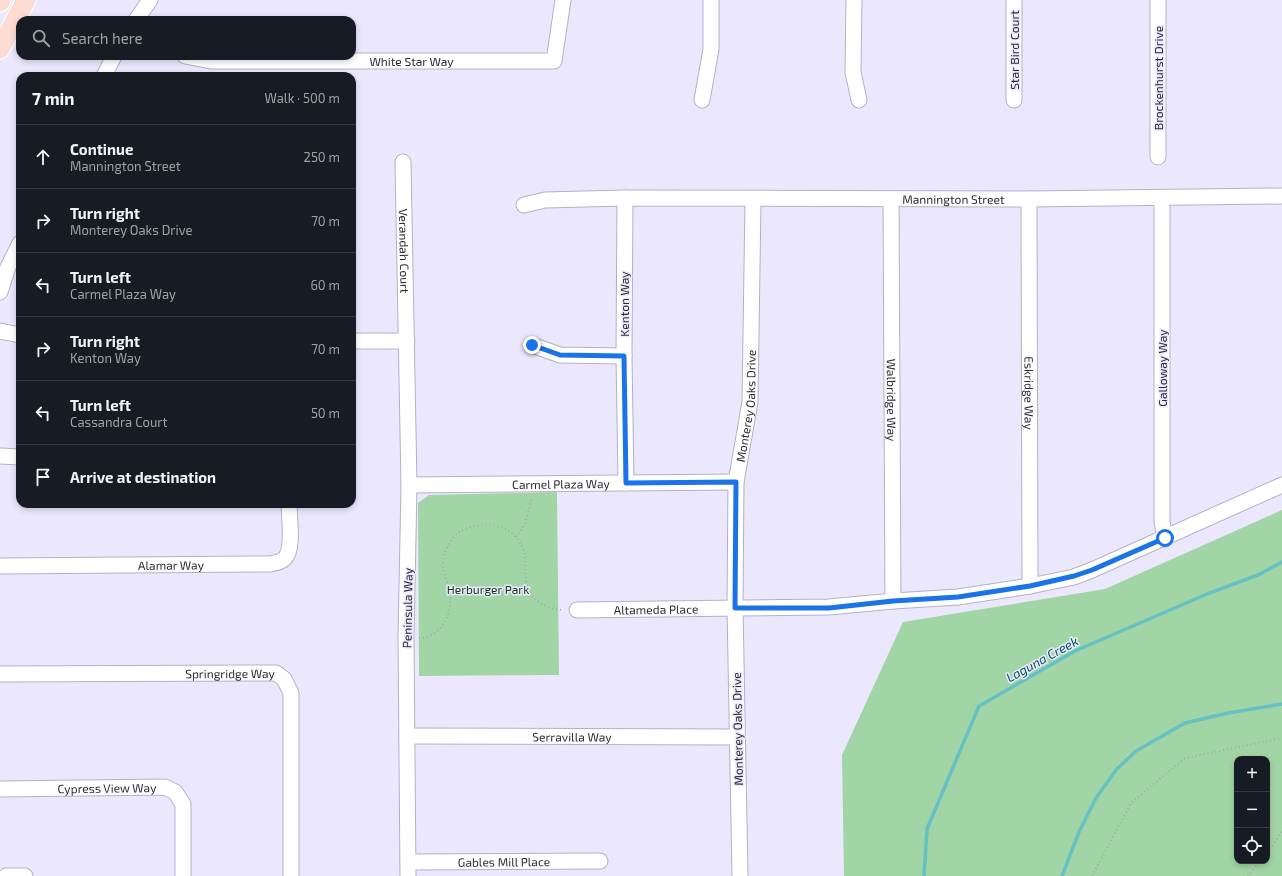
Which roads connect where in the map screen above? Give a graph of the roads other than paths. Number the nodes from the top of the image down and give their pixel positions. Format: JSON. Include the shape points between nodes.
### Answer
{"nodes":[{"id":1,"x":26,"y":0,"type":"edge"},
{"id":2,"x":150,"y":0,"type":"edge"},
{"id":3,"x":563,"y":0,"type":"edge"},
{"id":4,"x":711,"y":0,"type":"edge"},
{"id":5,"x":854,"y":0,"type":"edge"},
{"id":6,"x":1014,"y":0,"type":"edge"},
{"id":7,"x":1158,"y":0,"type":"edge"},
{"id":8,"x":18,"y":16,"type":"edge"},
{"id":9,"x":139,"y":16,"type":"edge"},
{"id":10,"x":16,"y":19,"type":"edge"},
{"id":11,"x":0,"y":49,"type":"edge"},
{"id":12,"x":112,"y":60,"type":"edge"},
{"id":13,"x":206,"y":60,"type":"edge"},
{"id":14,"x":106,"y":72,"type":"edge"},
{"id":15,"x":702,"y":100,"type":"dead end"},
{"id":16,"x":859,"y":100,"type":"dead end"},
{"id":17,"x":1014,"y":100,"type":"dead end"},
{"id":18,"x":1158,"y":157,"type":"dead end"},
{"id":19,"x":403,"y":162,"type":"dead end"},
{"id":20,"x":1282,"y":196,"type":"edge"},
{"id":21,"x":625,"y":198,"type":"junction"},
{"id":22,"x":1162,"y":198,"type":"junction"},
{"id":23,"x":892,"y":199,"type":"junction"},
{"id":24,"x":753,"y":200,"type":"junction"},
{"id":25,"x":1029,"y":200,"type":"junction"},
{"id":26,"x":524,"y":205,"type":"dead end"},
{"id":27,"x":16,"y":251,"type":"edge"},
{"id":28,"x":0,"y":292,"type":"edge"},
{"id":29,"x":0,"y":331,"type":"edge"},
{"id":30,"x":16,"y":334,"type":"edge"},
{"id":31,"x":356,"y":341,"type":"edge"},
{"id":32,"x":407,"y":341,"type":"junction"},
{"id":33,"x":532,"y":345,"type":"dead end"},
{"id":34,"x":624,"y":356,"type":"junction"},
{"id":35,"x":0,"y":456,"type":"edge"},
{"id":36,"x":16,"y":457,"type":"edge"},
{"id":37,"x":736,"y":482,"type":"junction"},
{"id":38,"x":626,"y":483,"type":"junction"},
{"id":39,"x":409,"y":485,"type":"junction"},
{"id":40,"x":1282,"y":485,"type":"edge"},
{"id":41,"x":289,"y":508,"type":"edge"},
{"id":42,"x":1165,"y":538,"type":"junction"},
{"id":43,"x":0,"y":566,"type":"edge"},
{"id":44,"x":1030,"y":586,"type":"junction"},
{"id":45,"x":893,"y":601,"type":"junction"},
{"id":46,"x":735,"y":608,"type":"junction"},
{"id":47,"x":577,"y":610,"type":"road end"},
{"id":48,"x":0,"y":674,"type":"edge"},
{"id":49,"x":407,"y":736,"type":"junction"},
{"id":50,"x":737,"y":737,"type":"junction"},
{"id":51,"x":0,"y":789,"type":"edge"},
{"id":52,"x":600,"y":861,"type":"dead end"},
{"id":53,"x":408,"y":869,"type":"edge"},
{"id":54,"x":6,"y":876,"type":"edge"},
{"id":55,"x":26,"y":876,"type":"edge"},
{"id":56,"x":183,"y":876,"type":"edge"},
{"id":57,"x":291,"y":876,"type":"edge"},
{"id":58,"x":740,"y":876,"type":"edge"}],
"edges":[{"from":1,"to":8,"type":"main road"},
{"from":2,"to":9,"type":"street"},
{"from":3,"to":13,"type":"street","name":"White Star Way","via":[[554,61]]},
{"from":4,"to":15,"type":"street","via":[[710,49]]},
{"from":5,"to":16,"type":"street","via":[[853,72]]},
{"from":6,"to":17,"type":"street","name":"Star Bird Court"},
{"from":7,"to":18,"type":"street","name":"Brockenhurst Drive"},
{"from":10,"to":11,"type":"main road"},
{"from":12,"to":14,"type":"street"},
{"from":19,"to":32,"type":"street","name":"Verandah Court"},
{"from":20,"to":22,"type":"street","name":"Mannington Street"},
{"from":21,"to":24,"type":"street","name":"Mannington Street"},
{"from":21,"to":26,"type":"street","name":"Mannington Street","via":[[545,200]]},
{"from":21,"to":34,"type":"street","name":"Kenton Way"},
{"from":22,"to":25,"type":"street","name":"Mannington Street"},
{"from":22,"to":42,"type":"street","name":"Galloway Way","via":[[1162,513]]},
{"from":23,"to":24,"type":"street","name":"Mannington Street"},
{"from":23,"to":25,"type":"street","name":"Mannington Street"},
{"from":23,"to":45,"type":"street","name":"Walbridge Way"},
{"from":24,"to":37,"type":"street","name":"Monterey Oaks Drive","via":[[750,402]]},
{"from":25,"to":44,"type":"street","name":"Eskridge Way"},
{"from":27,"to":28,"type":"street"},
{"from":29,"to":30,"type":"street"},
{"from":31,"to":32,"type":"street"},
{"from":32,"to":39,"type":"street","name":"Peninsula Way"},
{"from":33,"to":34,"type":"street","via":[[560,355]]},
{"from":34,"to":38,"type":"street","name":"Kenton Way"},
{"from":35,"to":36,"type":"street"},
{"from":37,"to":38,"type":"street","name":"Carmel Plaza Way"},
{"from":37,"to":46,"type":"street","name":"Monterey Oaks Drive"},
{"from":38,"to":39,"type":"street","name":"Carmel Plaza Way"},
{"from":39,"to":49,"type":"street","name":"Peninsula Way"},
{"from":40,"to":42,"type":"street"},
{"from":41,"to":43,"type":"street","name":"Alamar Way","via":[[288,552],[285,559],[270,564]]},
{"from":42,"to":44,"type":"street","via":[[1092,570]]},
{"from":44,"to":45,"type":"street","via":[[958,597]]},
{"from":45,"to":46,"type":"street","via":[[829,608]]},
{"from":46,"to":47,"type":"street","name":"Altameda Place"},
{"from":46,"to":50,"type":"street","name":"Monterey Oaks Drive"},
{"from":48,"to":57,"type":"street","name":"Springridge Way","via":[[276,674],[284,679],[291,693]]},
{"from":49,"to":50,"type":"street","name":"Serravilla Way"},
{"from":49,"to":53,"type":"street","name":"Peninsula Way"},
{"from":50,"to":58,"type":"street","name":"Monterey Oaks Drive"},
{"from":51,"to":56,"type":"street","name":"Cypress View Way","via":[[165,787],[175,792],[183,804]]},
{"from":52,"to":53,"type":"street","name":"Gables Mill Place"},
{"from":54,"to":55,"type":"street"}]}
